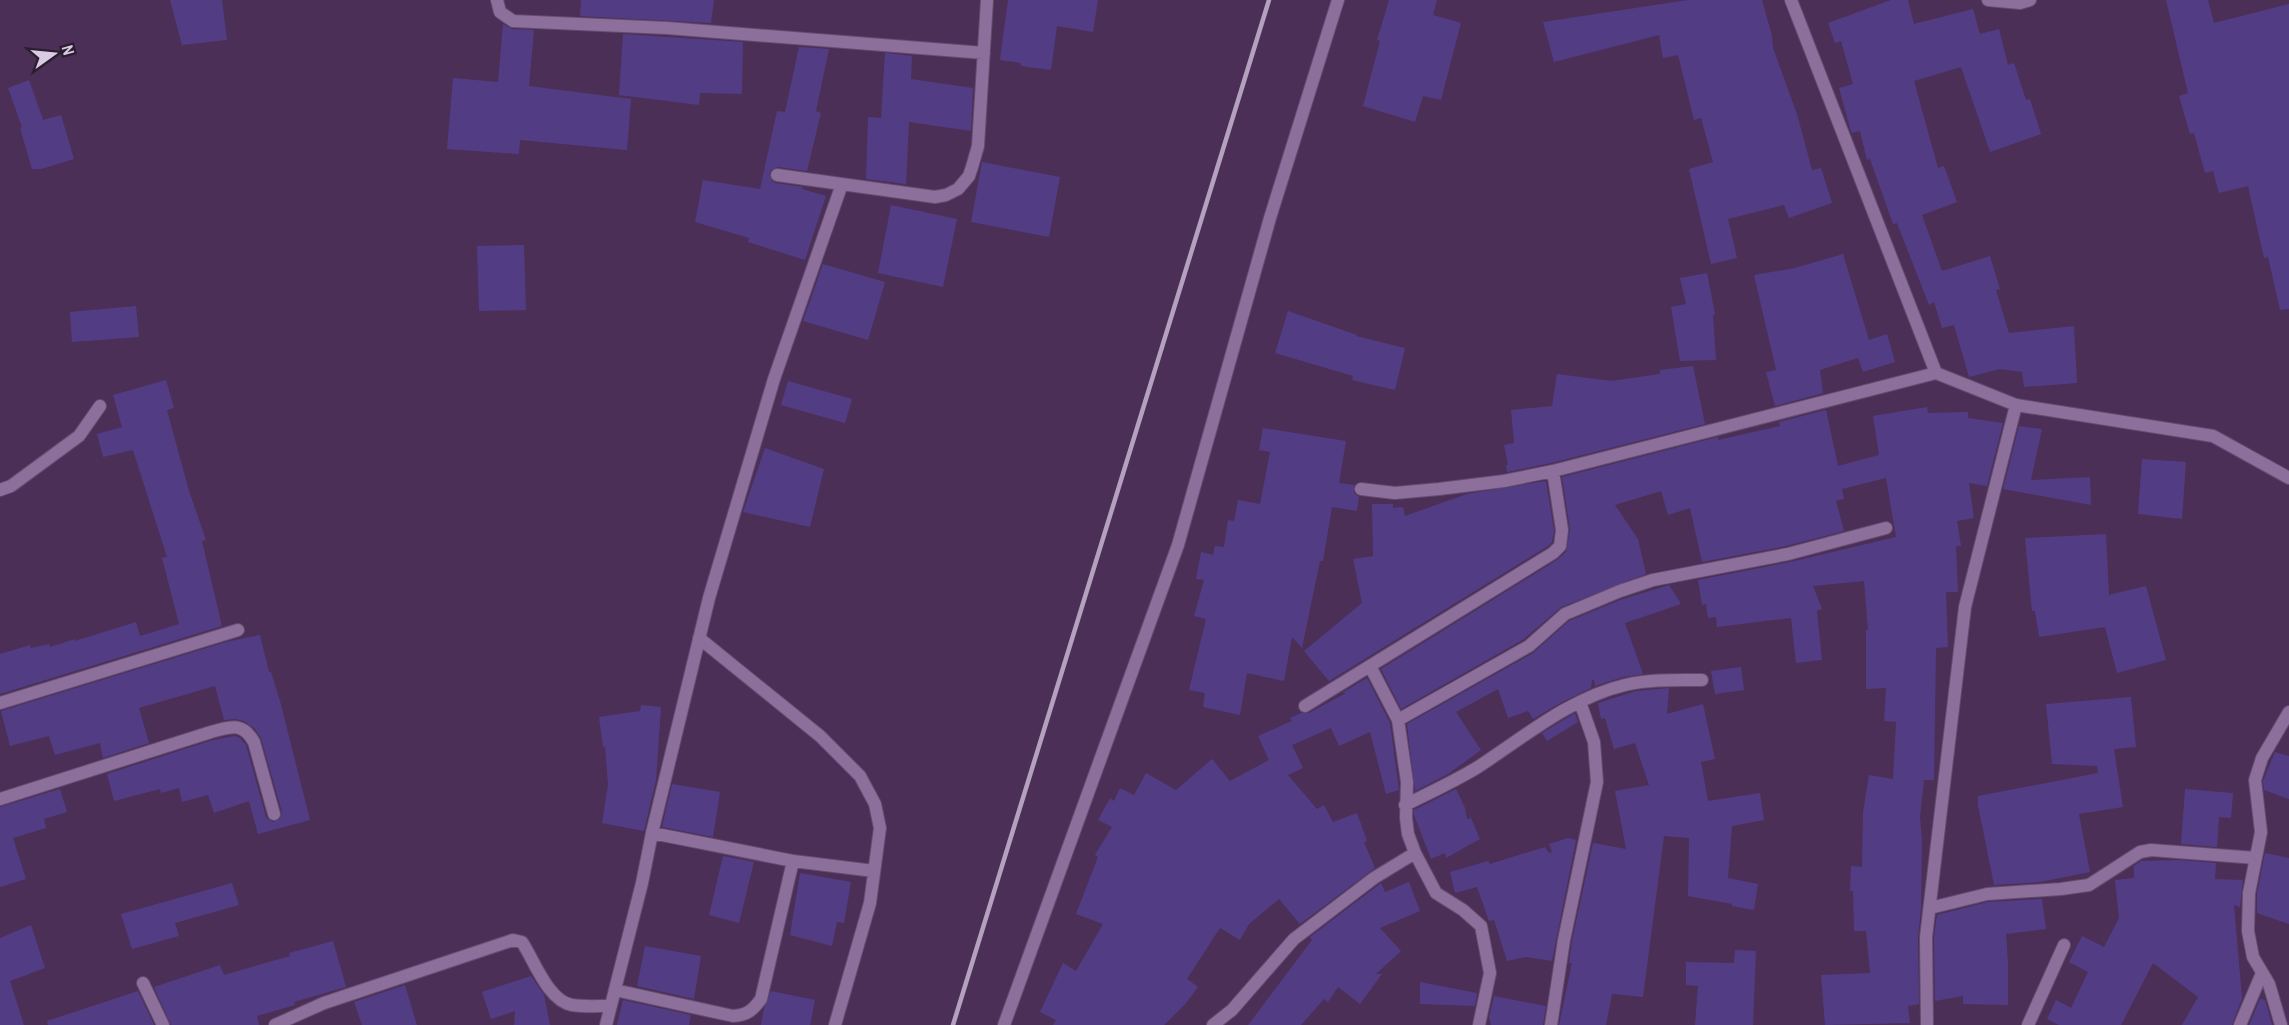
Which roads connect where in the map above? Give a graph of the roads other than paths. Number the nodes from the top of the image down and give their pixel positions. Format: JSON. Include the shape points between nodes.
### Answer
{"nodes":[{"id":1,"x":497,"y":0,"type":"edge"},
{"id":2,"x":987,"y":0,"type":"edge"},
{"id":3,"x":1338,"y":0,"type":"edge"},
{"id":4,"x":1791,"y":0,"type":"edge"},
{"id":5,"x":1988,"y":0,"type":"edge"},
{"id":6,"x":2030,"y":0,"type":"edge"},
{"id":7,"x":984,"y":53,"type":"junction"},
{"id":8,"x":777,"y":175,"type":"dead end"},
{"id":9,"x":842,"y":184,"type":"junction"},
{"id":10,"x":1936,"y":373,"type":"junction"},
{"id":11,"x":2016,"y":405,"type":"junction"},
{"id":12,"x":100,"y":406,"type":"dead end"},
{"id":13,"x":1553,"y":471,"type":"junction"},
{"id":14,"x":2289,"y":478,"type":"edge"},
{"id":15,"x":1361,"y":489,"type":"dead end"},
{"id":16,"x":0,"y":490,"type":"edge"},
{"id":17,"x":1886,"y":528,"type":"dead end"},
{"id":18,"x":238,"y":630,"type":"dead end"},
{"id":19,"x":699,"y":638,"type":"junction"},
{"id":20,"x":1370,"y":666,"type":"junction"},
{"id":21,"x":1702,"y":680,"type":"dead end"},
{"id":22,"x":1580,"y":702,"type":"junction"},
{"id":23,"x":0,"y":703,"type":"edge"},
{"id":24,"x":1305,"y":706,"type":"dead end"},
{"id":25,"x":2289,"y":712,"type":"edge"},
{"id":26,"x":1398,"y":720,"type":"junction"},
{"id":27,"x":0,"y":798,"type":"edge"},
{"id":28,"x":1405,"y":805,"type":"junction"},
{"id":29,"x":273,"y":814,"type":"dead end"},
{"id":30,"x":652,"y":833,"type":"junction"},
{"id":31,"x":1415,"y":853,"type":"junction"},
{"id":32,"x":2256,"y":858,"type":"junction"},
{"id":33,"x":793,"y":861,"type":"junction"},
{"id":34,"x":874,"y":871,"type":"junction"},
{"id":35,"x":1930,"y":908,"type":"junction"},
{"id":36,"x":2064,"y":945,"type":"dead end"},
{"id":37,"x":2262,"y":973,"type":"junction"},
{"id":38,"x":143,"y":983,"type":"dead end"},
{"id":39,"x":615,"y":990,"type":"junction"},
{"id":40,"x":610,"y":1006,"type":"junction"},
{"id":41,"x":163,"y":1025,"type":"edge"},
{"id":42,"x":275,"y":1025,"type":"edge"},
{"id":43,"x":606,"y":1025,"type":"edge"},
{"id":44,"x":835,"y":1025,"type":"edge"},
{"id":45,"x":1004,"y":1025,"type":"edge"},
{"id":46,"x":1214,"y":1025,"type":"edge"},
{"id":47,"x":1479,"y":1025,"type":"edge"},
{"id":48,"x":1551,"y":1025,"type":"edge"},
{"id":49,"x":1927,"y":1025,"type":"edge"},
{"id":50,"x":2028,"y":1025,"type":"edge"},
{"id":51,"x":2240,"y":1025,"type":"edge"},
{"id":52,"x":2281,"y":1025,"type":"edge"}],
"edges":[{"from":1,"to":7,"type":"street","via":[[500,12],[513,21],[667,28]]},
{"from":2,"to":7,"type":"street"},
{"from":3,"to":45,"type":"street","via":[[1270,218],[1178,545]]},
{"from":4,"to":10,"type":"street"},
{"from":5,"to":6,"type":"street"},
{"from":7,"to":9,"type":"street","via":[[978,146],[969,176],[958,189],[935,197]]},
{"from":8,"to":9,"type":"street"},
{"from":9,"to":19,"type":"street","via":[[774,379]]},
{"from":10,"to":11,"type":"street"},
{"from":10,"to":13,"type":"street"},
{"from":11,"to":14,"type":"street","via":[[2213,436]]},
{"from":11,"to":35,"type":"street","via":[[1965,607]]},
{"from":12,"to":16,"type":"street","via":[[79,436]]},
{"from":13,"to":15,"type":"street","via":[[1439,489],[1395,493]]},
{"from":13,"to":20,"type":"street","via":[[1562,530],[1560,546]]},
{"from":17,"to":26,"type":"street","via":[[1788,554],[1653,580],[1620,591],[1565,614],[1528,646]]},
{"from":18,"to":23,"type":"street"},
{"from":19,"to":30,"type":"street"},
{"from":19,"to":34,"type":"street","via":[[820,736],[860,776],[875,804],[880,828]]},
{"from":20,"to":24,"type":"street"},
{"from":20,"to":26,"type":"street"},
{"from":21,"to":22,"type":"street","via":[[1625,685]]},
{"from":22,"to":28,"type":"street","via":[[1536,726],[1476,768]]},
{"from":22,"to":48,"type":"street","via":[[1594,742],[1597,782],[1564,940]]},
{"from":25,"to":32,"type":"street","via":[[2262,758],[2255,780],[2261,832]]},
{"from":26,"to":28,"type":"street","via":[[1407,782]]},
{"from":27,"to":29,"type":"street","via":[[234,727],[249,732],[254,742]]},
{"from":28,"to":31,"type":"street"},
{"from":30,"to":33,"type":"street"},
{"from":30,"to":39,"type":"street"},
{"from":31,"to":46,"type":"street","via":[[1374,878],[1294,939]]},
{"from":31,"to":47,"type":"street","via":[[1436,893],[1481,926],[1490,973]]},
{"from":32,"to":35,"type":"street","via":[[2151,850],[2140,852],[2088,885],[1987,894]]},
{"from":32,"to":37,"type":"street","via":[[2249,893],[2248,932],[2253,957]]},
{"from":33,"to":34,"type":"street"},
{"from":33,"to":39,"type":"street","via":[[761,999],[753,1010],[733,1016]]},
{"from":34,"to":44,"type":"street","via":[[870,903]]},
{"from":35,"to":49,"type":"street","via":[[1926,937]]},
{"from":36,"to":50,"type":"street"},
{"from":37,"to":51,"type":"street"},
{"from":37,"to":52,"type":"street"},
{"from":38,"to":41,"type":"street"},
{"from":39,"to":40,"type":"street"},
{"from":40,"to":42,"type":"street","via":[[561,1001],[522,942],[513,940],[324,1003]]},
{"from":40,"to":43,"type":"street"}]}
